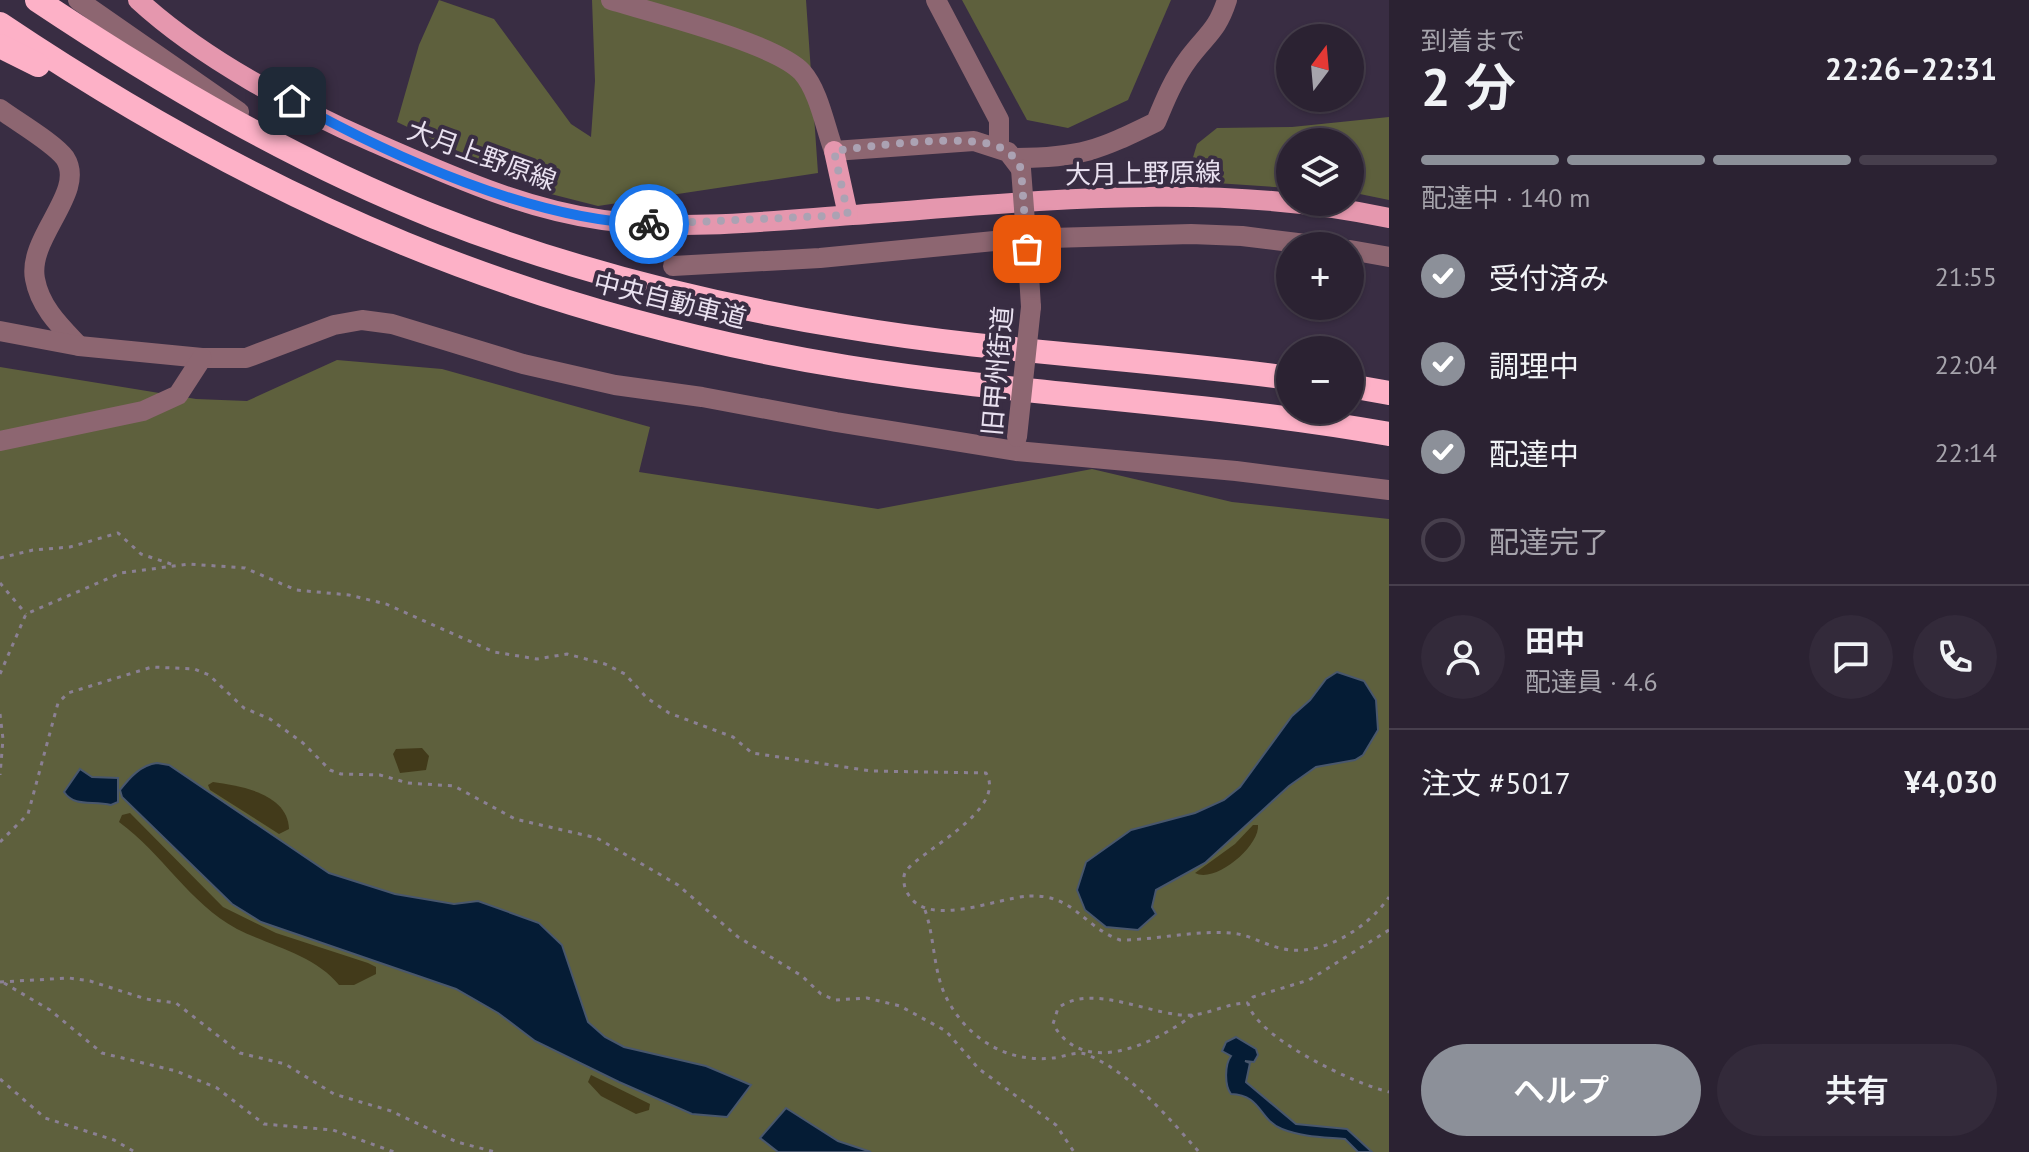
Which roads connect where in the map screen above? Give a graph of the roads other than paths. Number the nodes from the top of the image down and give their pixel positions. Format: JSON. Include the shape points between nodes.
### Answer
{"nodes":[{"id":1,"x":37,"y":0,"type":"edge"},
{"id":2,"x":78,"y":0,"type":"edge"},
{"id":3,"x":138,"y":0,"type":"edge"},
{"id":4,"x":611,"y":0,"type":"edge"},
{"id":5,"x":936,"y":0,"type":"edge"},
{"id":6,"x":1227,"y":0,"type":"edge"},
{"id":7,"x":0,"y":24,"type":"edge"},
{"id":8,"x":0,"y":46,"type":"edge"},
{"id":9,"x":0,"y":109,"type":"edge"},
{"id":10,"x":834,"y":151,"type":"junction"},
{"id":11,"x":1012,"y":158,"type":"junction"},
{"id":12,"x":225,"y":162,"type":"junction"},
{"id":13,"x":321,"y":166,"type":"junction"},
{"id":14,"x":848,"y":215,"type":"junction"},
{"id":15,"x":1389,"y":218,"type":"edge"},
{"id":16,"x":1276,"y":240,"type":"edge"},
{"id":17,"x":1364,"y":253,"type":"edge"},
{"id":18,"x":1389,"y":257,"type":"edge"},
{"id":19,"x":673,"y":266,"type":"dead end"},
{"id":20,"x":0,"y":331,"type":"edge"},
{"id":21,"x":79,"y":346,"type":"junction"},
{"id":22,"x":202,"y":358,"type":"junction"},
{"id":23,"x":1276,"y":376,"type":"edge"},
{"id":24,"x":1364,"y":389,"type":"edge"},
{"id":25,"x":1389,"y":393,"type":"edge"},
{"id":26,"x":1389,"y":434,"type":"edge"},
{"id":27,"x":0,"y":441,"type":"edge"},
{"id":28,"x":1016,"y":444,"type":"junction"},
{"id":29,"x":1389,"y":490,"type":"edge"}],
"edges":[{"from":1,"to":13,"type":"highway","name":"中央自動車道","via":[[149,73]]},
{"from":2,"to":13,"type":"street"},
{"from":3,"to":14,"type":"main road","name":"大月上野原線","via":[[205,50],[338,127],[532,205],[600,220],[669,225]]},
{"from":4,"to":10,"type":"street","via":[[793,65],[810,84]]},
{"from":5,"to":11,"type":"street","name":"旧甲州街道","via":[[999,120]]},
{"from":6,"to":11,"type":"street","via":[[1219,26],[1189,58],[1156,122],[1097,151]]},
{"from":7,"to":12,"type":"highway","name":"中央自動車道"},
{"from":8,"to":12,"type":"highway"},
{"from":9,"to":21,"type":"street","via":[[64,157],[70,173],[70,188],[35,257],[35,278],[41,299]]},
{"from":10,"to":11,"type":"street","via":[[974,141]]},
{"from":10,"to":14,"type":"main road"},
{"from":11,"to":28,"type":"street","name":"旧甲州街道","bridge":true,"via":[[1031,307]]},
{"from":12,"to":26,"type":"highway","name":"中央自動車道","via":[[410,249],[512,287],[734,346],[849,367],[1253,413]]},
{"from":13,"to":23,"type":"highway","name":"中央自動車道","via":[[434,217],[530,251],[738,307],[951,341]]},
{"from":14,"to":15,"type":"main road","name":"大月上野原線","via":[[1132,196],[1222,196]]},
{"from":16,"to":19,"type":"street","via":[[1242,236],[1015,239]]},
{"from":17,"to":18,"type":"street"},
{"from":20,"to":21,"type":"street"},
{"from":21,"to":22,"type":"street"},
{"from":22,"to":27,"type":"street","via":[[178,395],[143,411]]},
{"from":22,"to":28,"type":"street","via":[[246,358],[362,320],[615,385]]},
{"from":24,"to":25,"type":"highway"},
{"from":28,"to":29,"type":"street","name":"旧甲州街道"}]}
